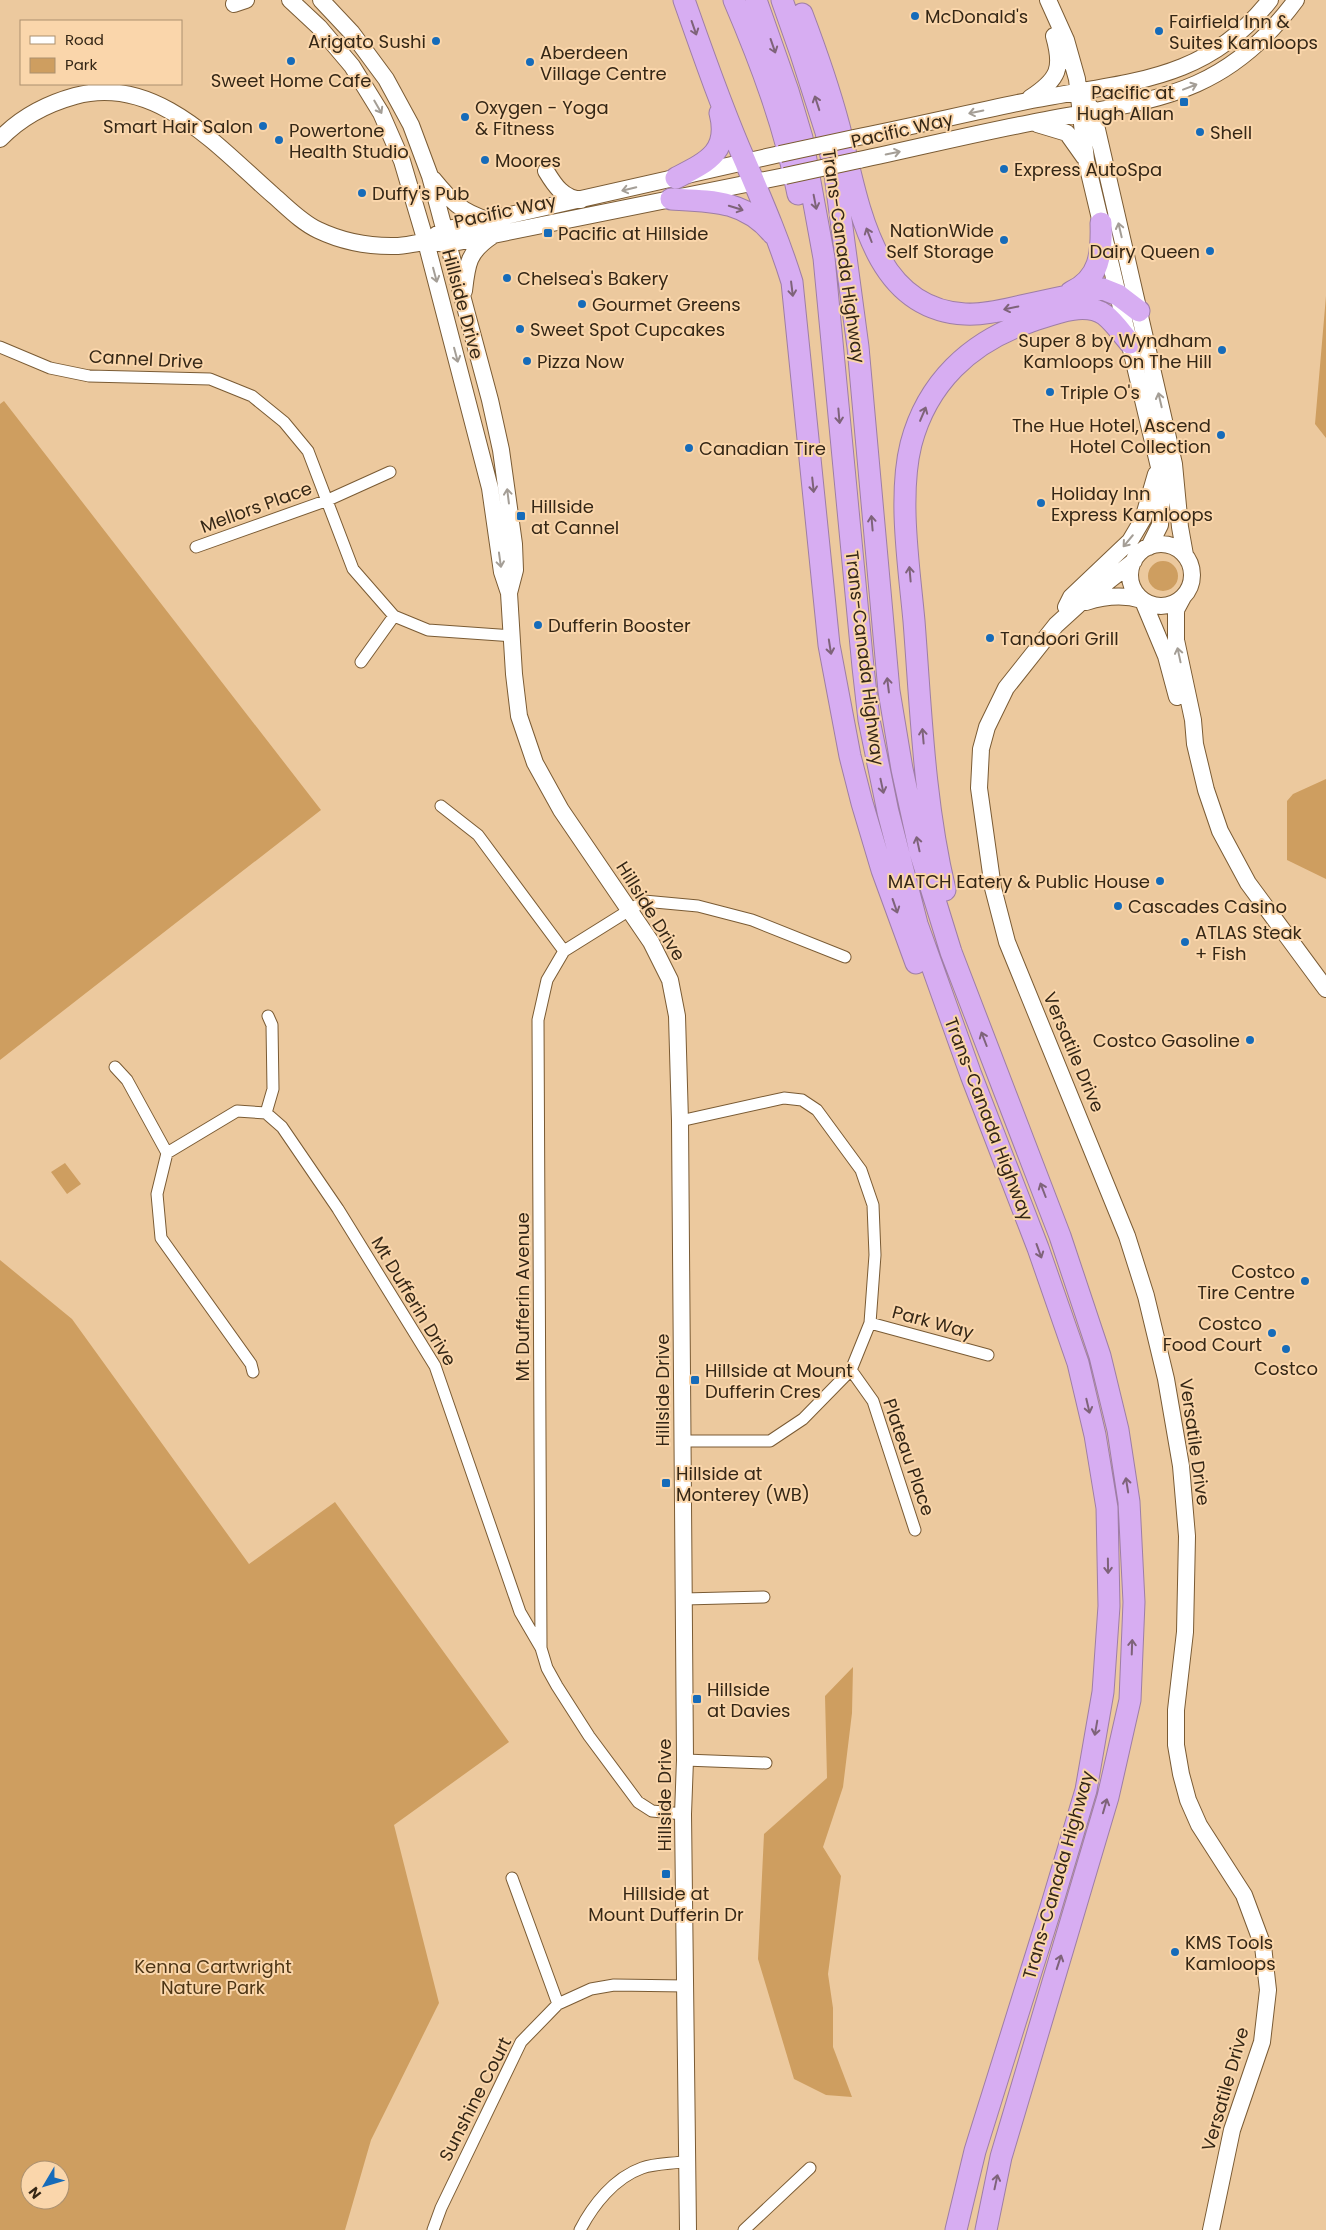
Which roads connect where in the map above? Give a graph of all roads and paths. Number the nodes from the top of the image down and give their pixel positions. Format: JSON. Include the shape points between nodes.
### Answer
{"nodes":[{"id":1,"x":290,"y":0,"type":"edge"},
{"id":2,"x":321,"y":0,"type":"edge"},
{"id":3,"x":684,"y":0,"type":"edge"},
{"id":4,"x":734,"y":0,"type":"edge"},
{"id":5,"x":756,"y":0,"type":"edge"},
{"id":6,"x":782,"y":0,"type":"edge"},
{"id":7,"x":797,"y":0,"type":"edge"},
{"id":8,"x":1046,"y":0,"type":"edge"},
{"id":9,"x":1296,"y":0,"type":"edge"},
{"id":10,"x":1268,"y":3,"type":"edge"},
{"id":11,"x":1281,"y":20,"type":"junction"},
{"id":12,"x":703,"y":56,"type":"junction"},
{"id":13,"x":1080,"y":91,"type":"junction"},
{"id":14,"x":1024,"y":102,"type":"junction"},
{"id":15,"x":1086,"y":113,"type":"junction"},
{"id":16,"x":1030,"y":123,"type":"junction"},
{"id":17,"x":0,"y":139,"type":"edge"},
{"id":18,"x":1086,"y":160,"type":"junction"},
{"id":19,"x":745,"y":162,"type":"junction"},
{"id":20,"x":430,"y":176,"type":"junction"},
{"id":21,"x":676,"y":178,"type":"junction"},
{"id":22,"x":754,"y":182,"type":"junction"},
{"id":23,"x":671,"y":199,"type":"junction"},
{"id":24,"x":583,"y":200,"type":"junction"},
{"id":25,"x":533,"y":212,"type":"junction"},
{"id":26,"x":1101,"y":223,"type":"junction"},
{"id":27,"x":493,"y":227,"type":"junction"},
{"id":28,"x":446,"y":237,"type":"junction"},
{"id":29,"x":426,"y":242,"type":"junction"},
{"id":30,"x":779,"y":242,"type":"junction"},
{"id":31,"x":1118,"y":295,"type":"junction"},
{"id":32,"x":1059,"y":297,"type":"junction"},
{"id":33,"x":463,"y":300,"type":"junction"},
{"id":34,"x":1139,"y":311,"type":"junction"},
{"id":35,"x":1130,"y":343,"type":"junction"},
{"id":36,"x":0,"y":347,"type":"edge"},
{"id":37,"x":835,"y":376,"type":"junction"},
{"id":38,"x":1158,"y":464,"type":"junction"},
{"id":39,"x":390,"y":472,"type":"dead end"},
{"id":40,"x":328,"y":500,"type":"junction"},
{"id":41,"x":196,"y":546,"type":"dead end"},
{"id":42,"x":1149,"y":547,"type":"junction"},
{"id":43,"x":1184,"y":555,"type":"junction"},
{"id":44,"x":1134,"y":561,"type":"junction"},
{"id":45,"x":509,"y":593,"type":"junction"},
{"id":46,"x":1183,"y":597,"type":"junction"},
{"id":47,"x":1143,"y":600,"type":"junction"},
{"id":48,"x":1078,"y":604,"type":"junction"},
{"id":49,"x":394,"y":616,"type":"junction"},
{"id":50,"x":1056,"y":625,"type":"junction"},
{"id":51,"x":513,"y":636,"type":"junction"},
{"id":52,"x":361,"y":662,"type":"dead end"},
{"id":53,"x":1195,"y":744,"type":"junction"},
{"id":54,"x":441,"y":806,"type":"dead end"},
{"id":55,"x":630,"y":910,"type":"junction"},
{"id":56,"x":564,"y":951,"type":"junction"},
{"id":57,"x":845,"y":957,"type":"dead end"},
{"id":58,"x":1326,"y":989,"type":"edge"},
{"id":59,"x":972,"y":1007,"type":"junction"},
{"id":60,"x":268,"y":1016,"type":"dead end"},
{"id":61,"x":115,"y":1068,"type":"dead end"},
{"id":62,"x":971,"y":1075,"type":"junction"},
{"id":63,"x":266,"y":1113,"type":"junction"},
{"id":64,"x":680,"y":1121,"type":"junction"},
{"id":65,"x":167,"y":1153,"type":"junction"},
{"id":66,"x":870,"y":1323,"type":"junction"},
{"id":67,"x":988,"y":1355,"type":"dead end"},
{"id":68,"x":851,"y":1370,"type":"junction"},
{"id":69,"x":253,"y":1372,"type":"dead end"},
{"id":70,"x":683,"y":1441,"type":"junction"},
{"id":71,"x":915,"y":1530,"type":"dead end"},
{"id":72,"x":764,"y":1597,"type":"dead end"},
{"id":73,"x":684,"y":1599,"type":"junction"},
{"id":74,"x":541,"y":1648,"type":"junction"},
{"id":75,"x":685,"y":1760,"type":"junction"},
{"id":76,"x":766,"y":1763,"type":"dead end"},
{"id":77,"x":683,"y":1814,"type":"junction"},
{"id":78,"x":512,"y":1878,"type":"dead end"},
{"id":79,"x":686,"y":1986,"type":"junction"},
{"id":80,"x":558,"y":2004,"type":"junction"},
{"id":81,"x":688,"y":2161,"type":"junction"},
{"id":82,"x":810,"y":2168,"type":"dead end"},
{"id":83,"x":433,"y":2230,"type":"edge"},
{"id":84,"x":580,"y":2230,"type":"edge"},
{"id":85,"x":688,"y":2230,"type":"edge"},
{"id":86,"x":744,"y":2230,"type":"edge"},
{"id":87,"x":956,"y":2230,"type":"edge"},
{"id":88,"x":986,"y":2230,"type":"edge"},
{"id":89,"x":1211,"y":2230,"type":"edge"}],
"edges":[{"from":1,"to":29,"type":"street","name":"Hillside Drive","one_way":true,"via":[[342,54],[381,113],[402,161]]},
{"from":2,"to":20,"type":"street","name":"Hillside Drive","via":[[352,33],[386,79],[411,125]]},
{"from":3,"to":12,"type":"highway","one_way":true},
{"from":4,"to":37,"type":"highway","via":[[759,60],[786,142],[808,241],[817,310]]},
{"from":5,"to":37,"type":"highway","name":"Trans-Canada Highway","one_way":true,"via":[[802,138],[824,258]]},
{"from":59,"to":6,"type":"highway","name":"Trans-Canada Highway","one_way":true,"via":[[920,852],[902,769],[888,683],[858,348],[835,175],[826,132]]},
{"from":32,"to":7,"type":"highway","one_way":true,"via":[[991,313],[961,314],[931,307],[898,285],[874,247],[863,219],[831,96]]},
{"from":8,"to":13,"type":"street","via":[[1066,40]]},
{"from":8,"to":14,"type":"street","via":[[1060,57],[1059,66],[1048,85]]},
{"from":9,"to":11,"type":"street","name":"Pacific Way"},
{"from":10,"to":11,"type":"street"},
{"from":10,"to":13,"type":"street","name":"Pacific Way","via":[[1234,37],[1188,66],[1142,81]]},
{"from":15,"to":11,"type":"street","name":"Pacific Way","one_way":true,"via":[[1148,102],[1197,85],[1245,56]]},
{"from":12,"to":19,"type":"highway"},
{"from":12,"to":21,"type":"highway","via":[[723,128],[722,140],[710,158]]},
{"from":13,"to":14,"type":"street","name":"Pacific Way"},
{"from":13,"to":15,"type":"street"},
{"from":14,"to":19,"type":"street","name":"Pacific Way","one_way":true,"bridge":true},
{"from":15,"to":16,"type":"street","name":"Pacific Way"},
{"from":15,"to":18,"type":"street"},
{"from":34,"to":15,"type":"street","one_way":true},
{"from":16,"to":18,"type":"street","via":[[1067,133]]},
{"from":22,"to":16,"type":"street","name":"Pacific Way","one_way":true,"bridge":true},
{"from":17,"to":29,"type":"street","name":"Pacific Way","via":[[38,109],[59,100],[96,92],[135,96],[184,118],[316,229],[352,243],[393,246]]},
{"from":18,"to":26,"type":"street"},
{"from":19,"to":21,"type":"street","name":"Pacific Way"},
{"from":19,"to":22,"type":"highway"},
{"from":20,"to":27,"type":"street","via":[[461,209]]},
{"from":20,"to":28,"type":"street","name":"Hillside Drive"},
{"from":21,"to":24,"type":"street","name":"Pacific Way","one_way":true},
{"from":22,"to":23,"type":"street","name":"Pacific Way"},
{"from":22,"to":30,"type":"highway"},
{"from":23,"to":27,"type":"street","name":"Pacific Way"},
{"from":23,"to":30,"type":"highway","one_way":true,"via":[[710,201],[741,208],[762,221]]},
{"from":24,"to":25,"type":"street","name":"Pacific Way"},
{"from":24,"to":25,"type":"street","via":[[563,194],[546,171],[549,196]]},
{"from":25,"to":27,"type":"street","name":"Pacific Way"},
{"from":26,"to":31,"type":"street"},
{"from":26,"to":32,"type":"highway","via":[[1101,253],[1094,273],[1079,288]]},
{"from":27,"to":28,"type":"street","name":"Pacific Way"},
{"from":27,"to":33,"type":"street","via":[[470,256]]},
{"from":28,"to":29,"type":"street","name":"Pacific Way"},
{"from":28,"to":33,"type":"street","name":"Hillside Drive"},
{"from":29,"to":45,"type":"street","name":"Hillside Drive","one_way":true,"via":[[482,452],[502,572]]},
{"from":30,"to":62,"type":"highway","one_way":true,"via":[[792,282],[829,645],[850,756],[902,928],[927,989]]},
{"from":31,"to":32,"type":"highway","via":[[1103,289]]},
{"from":31,"to":34,"type":"highway"},
{"from":31,"to":35,"type":"street"},
{"from":45,"to":33,"type":"street","name":"Hillside Drive","one_way":true,"via":[[515,570],[507,485],[490,400]]},
{"from":43,"to":34,"type":"street","one_way":true,"via":[[1174,464]]},
{"from":35,"to":38,"type":"street"},
{"from":59,"to":35,"type":"highway","one_way":true,"via":[[963,949],[944,885],[930,813],[906,532],[906,481],[912,443],[929,402],[950,372],[993,336],[1080,308],[1104,314]]},
{"from":36,"to":40,"type":"street","name":"Cannel Drive","via":[[50,368],[89,376],[210,379],[252,396],[284,422],[308,451]]},
{"from":37,"to":62,"type":"highway","name":"Trans-Canada Highway","one_way":true,"via":[[863,667],[874,743],[917,924]]},
{"from":38,"to":42,"type":"street","via":[[1163,484],[1162,512],[1160,525]]},
{"from":38,"to":50,"type":"street","one_way":true,"via":[[1143,519],[1130,540],[1071,597]]},
{"from":39,"to":40,"type":"street"},
{"from":40,"to":41,"type":"street","name":"Mellors Place"},
{"from":40,"to":49,"type":"street","name":"Cannel Drive","via":[[353,569]]},
{"from":42,"to":43,"type":"street","via":[[1168,545]]},
{"from":42,"to":44,"type":"street"},
{"from":43,"to":46,"type":"street","via":[[1192,572]]},
{"from":44,"to":47,"type":"street","via":[[1130,578],[1132,587]]},
{"from":44,"to":48,"type":"street","name":"Versatile Drive"},
{"from":45,"to":51,"type":"street","name":"Hillside Drive"},
{"from":46,"to":47,"type":"street","via":[[1160,606]]},
{"from":53,"to":46,"type":"street","one_way":true,"via":[[1176,640],[1176,610]]},
{"from":47,"to":48,"type":"street","name":"Versatile Drive","via":[[1117,596]]},
{"from":47,"to":53,"type":"street","via":[[1166,656],[1183,720]]},
{"from":48,"to":50,"type":"street","name":"Versatile Drive"},
{"from":49,"to":51,"type":"street","name":"Cannel Drive","via":[[428,630]]},
{"from":49,"to":52,"type":"street"},
{"from":50,"to":89,"type":"street","name":"Versatile Drive","via":[[994,708],[981,748],[978,788],[993,888],[1007,942],[1127,1236],[1146,1296],[1166,1379],[1181,1466],[1187,1536],[1185,1632],[1176,1710],[1176,1745],[1181,1774],[1199,1825],[1244,1895],[1263,1946],[1268,1990],[1262,2042],[1232,2130]]},
{"from":51,"to":55,"type":"street","name":"Hillside Drive","via":[[520,716],[535,763],[561,810]]},
{"from":53,"to":58,"type":"street","via":[[1220,831],[1248,883]]},
{"from":54,"to":56,"type":"street","via":[[478,835]]},
{"from":55,"to":56,"type":"street"},
{"from":55,"to":57,"type":"street","via":[[644,901],[698,906],[752,920]]},
{"from":55,"to":64,"type":"street","name":"Hillside Drive","via":[[670,980],[677,1016]]},
{"from":56,"to":74,"type":"street","name":"Mt Dufferin Avenue","via":[[547,980],[538,1020]]},
{"from":88,"to":59,"type":"highway","name":"Trans-Canada Highway","one_way":true,"via":[[1001,2157],[1108,1797],[1130,1700],[1134,1602],[1129,1502],[1118,1430],[1100,1356],[1060,1236]]},
{"from":60,"to":63,"type":"street","via":[[272,1024],[273,1089]]},
{"from":61,"to":65,"type":"street","via":[[127,1080]]},
{"from":62,"to":87,"type":"highway","name":"Trans-Canada Highway","one_way":true,"via":[[1038,1248],[1078,1363],[1095,1435],[1107,1508],[1109,1606],[1103,1692],[1086,1790],[975,2151]]},
{"from":63,"to":65,"type":"street","via":[[238,1111]]},
{"from":63,"to":74,"type":"street","name":"Mt Dufferin Drive","via":[[282,1127],[338,1209],[435,1366],[520,1612]]},
{"from":64,"to":66,"type":"street","via":[[784,1098],[802,1100],[817,1110],[861,1170],[873,1205],[875,1255]]},
{"from":64,"to":70,"type":"street","name":"Hillside Drive"},
{"from":65,"to":69,"type":"street","via":[[158,1194],[161,1238]]},
{"from":66,"to":67,"type":"street","name":"Park Way"},
{"from":66,"to":68,"type":"street"},
{"from":68,"to":70,"type":"street","via":[[803,1418],[770,1441]]},
{"from":68,"to":71,"type":"street","name":"Plateau Place","via":[[873,1401]]},
{"from":70,"to":73,"type":"street","name":"Hillside Drive"},
{"from":72,"to":73,"type":"street"},
{"from":73,"to":75,"type":"street","name":"Hillside Drive"},
{"from":74,"to":77,"type":"street","name":"Mt Dufferin Drive","via":[[557,1686],[638,1802],[652,1811]]},
{"from":75,"to":76,"type":"street"},
{"from":75,"to":77,"type":"street","name":"Hillside Drive"},
{"from":77,"to":79,"type":"street","name":"Hillside Drive"},
{"from":78,"to":80,"type":"street"},
{"from":79,"to":80,"type":"street","name":"Sunshine Court","via":[[614,1985],[591,1989]]},
{"from":79,"to":81,"type":"street","name":"Hillside Drive"},
{"from":80,"to":83,"type":"street","name":"Sunshine Court","via":[[521,2042]]},
{"from":81,"to":84,"type":"street","via":[[642,2168],[612,2186],[591,2209]]},
{"from":81,"to":85,"type":"street","name":"Hillside Drive"},
{"from":82,"to":86,"type":"street"}]}
